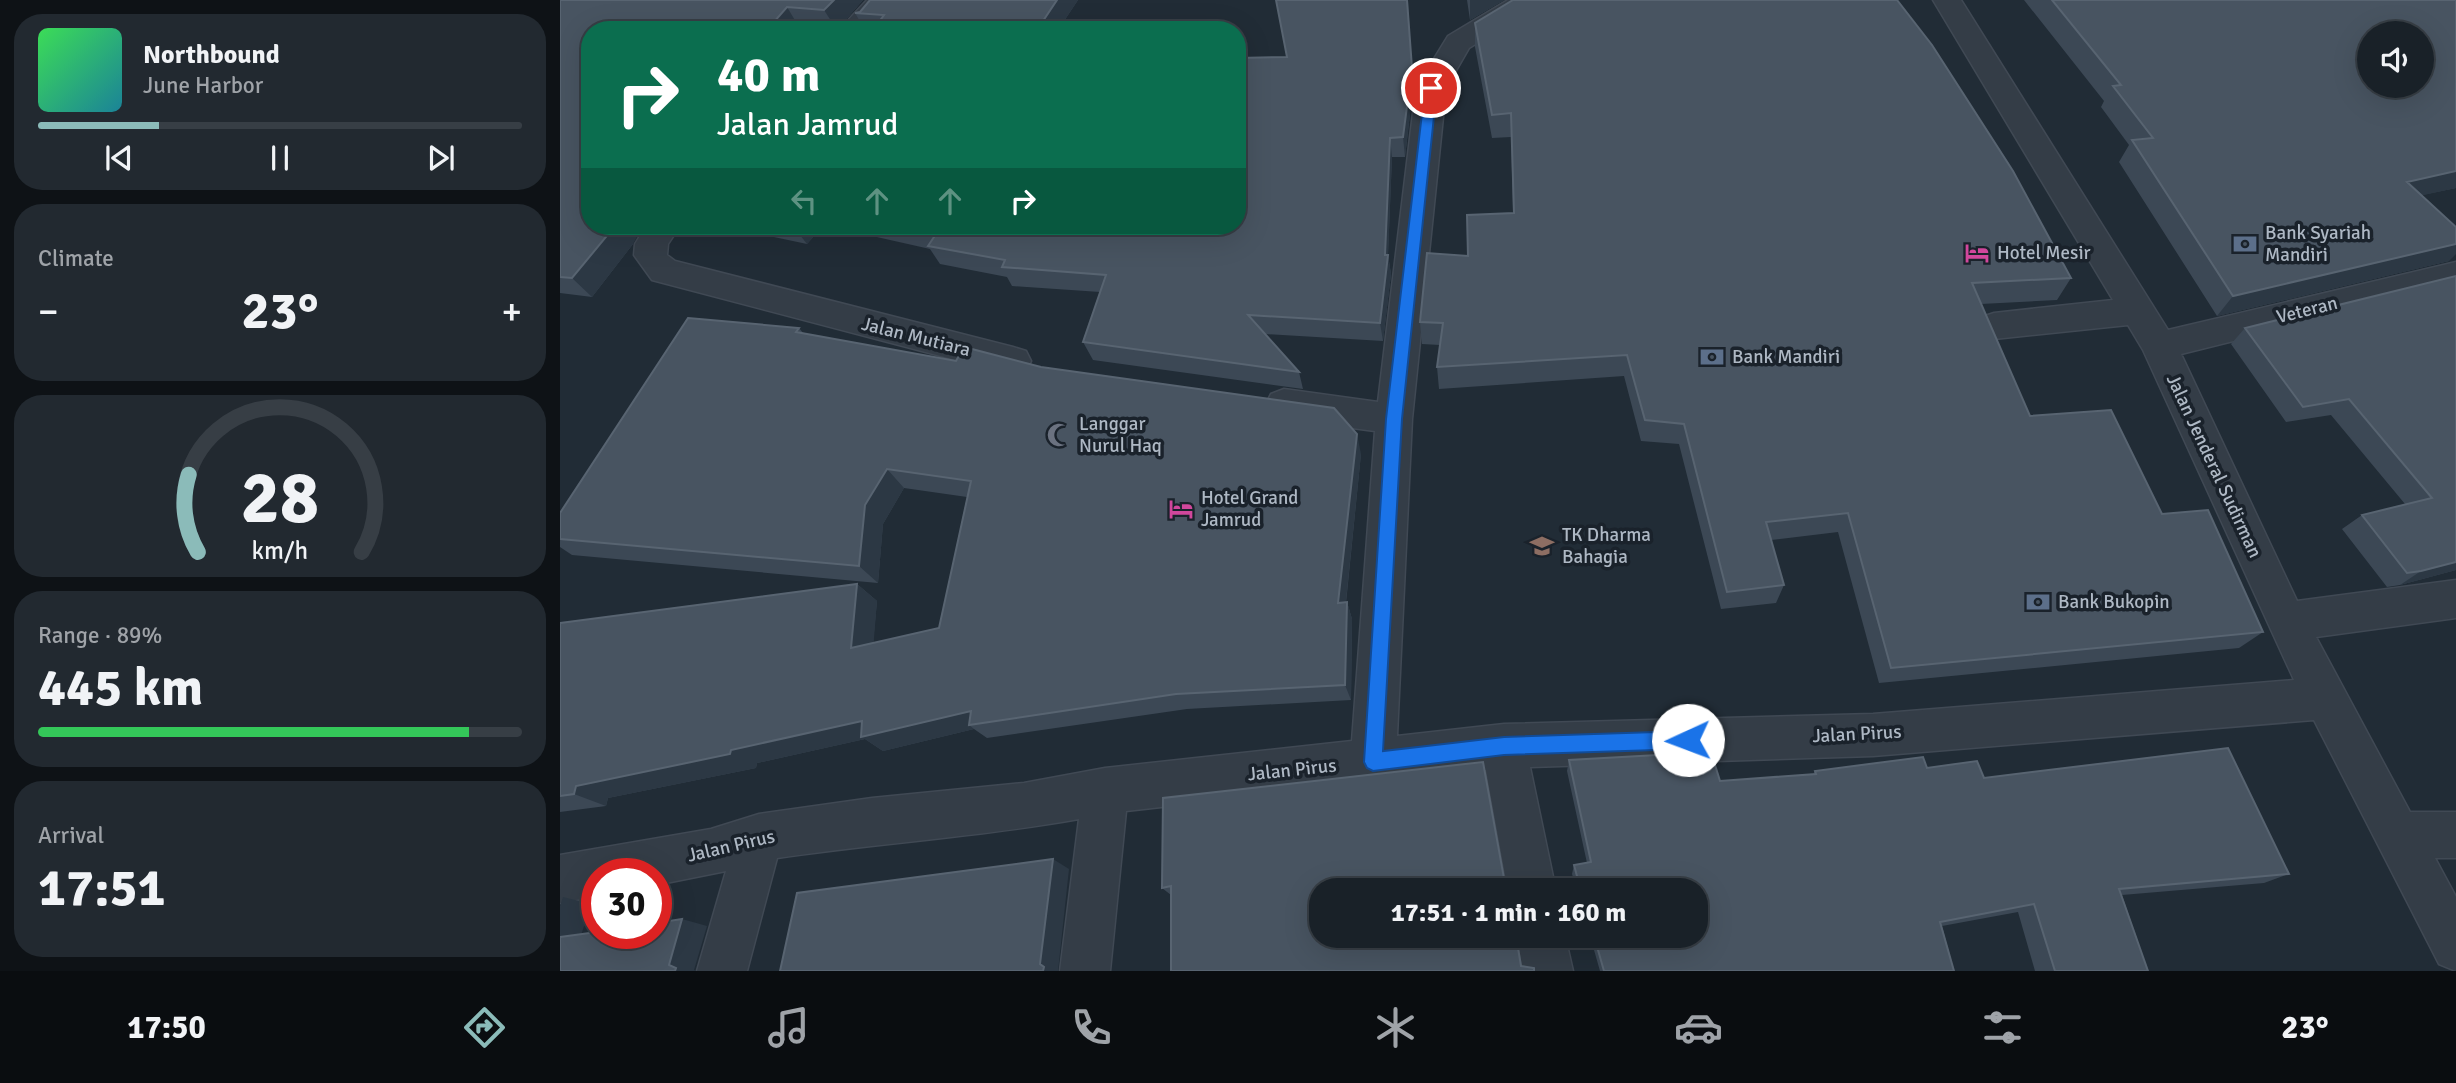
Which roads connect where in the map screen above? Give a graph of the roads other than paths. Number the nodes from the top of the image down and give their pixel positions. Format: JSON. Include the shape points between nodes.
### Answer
{"nodes":[{"id":1,"x":883,"y":0,"type":"edge"},
{"id":2,"x":1947,"y":0,"type":"edge"},
{"id":3,"x":1518,"y":5,"type":"edge"},
{"id":4,"x":862,"y":21,"type":"edge"},
{"id":5,"x":656,"y":235,"type":"edge"},
{"id":6,"x":2456,"y":274,"type":"edge"},
{"id":7,"x":2137,"y":311,"type":"junction"},
{"id":8,"x":1994,"y":326,"type":"edge"},
{"id":9,"x":2159,"y":346,"type":"junction"},
{"id":10,"x":1041,"y":368,"type":"edge"},
{"id":11,"x":1257,"y":400,"type":"edge"},
{"id":12,"x":1394,"y":419,"type":"junction"},
{"id":13,"x":2452,"y":607,"type":"edge"},
{"id":14,"x":2286,"y":622,"type":"junction"},
{"id":15,"x":2324,"y":698,"type":"junction"},
{"id":16,"x":1504,"y":746,"type":"junction"},
{"id":17,"x":1373,"y":762,"type":"junction"},
{"id":18,"x":1105,"y":791,"type":"junction"},
{"id":19,"x":2396,"y":835,"type":"junction"},
{"id":20,"x":2456,"y":835,"type":"edge"},
{"id":21,"x":759,"y":837,"type":"junction"},
{"id":22,"x":1529,"y":878,"type":"edge"},
{"id":23,"x":560,"y":879,"type":"edge"},
{"id":24,"x":2456,"y":947,"type":"edge"},
{"id":25,"x":1543,"y":948,"type":"edge"},
{"id":26,"x":722,"y":971,"type":"edge"},
{"id":27,"x":1085,"y":971,"type":"edge"},
{"id":28,"x":1548,"y":971,"type":"edge"}],
"edges":[{"from":1,"to":4,"type":"street"},
{"from":2,"to":7,"type":"street","name":"Jalan Jenderal Sudirman"},
{"from":3,"to":12,"type":"street","via":[[1458,42],[1431,88]]},
{"from":5,"to":10,"type":"street","name":"Jalan Mutiara","via":[[649,254],[653,264],[664,271]]},
{"from":6,"to":9,"type":"street","name":"Veteran"},
{"from":7,"to":8,"type":"street"},
{"from":7,"to":9,"type":"street","name":"Jalan Jenderal Sudirman"},
{"from":9,"to":14,"type":"street","name":"Jalan Jenderal Sudirman"},
{"from":11,"to":12,"type":"street"},
{"from":12,"to":17,"type":"street"},
{"from":13,"to":14,"type":"street"},
{"from":14,"to":15,"type":"street","name":"Jalan Jenderal Sudirman"},
{"from":15,"to":16,"type":"street","name":"Jalan Pirus","via":[[1872,735]]},
{"from":15,"to":19,"type":"street","name":"Jalan Jenderal Sudirman"},
{"from":16,"to":17,"type":"street","name":"Jalan Pirus"},
{"from":16,"to":22,"type":"street"},
{"from":17,"to":18,"type":"street","name":"Jalan Pirus"},
{"from":18,"to":21,"type":"street","name":"Jalan Pirus","via":[[1024,806]]},
{"from":18,"to":27,"type":"street"},
{"from":19,"to":20,"type":"street"},
{"from":19,"to":24,"type":"street","name":"Jalan Jenderal Sudirman"},
{"from":21,"to":23,"type":"street","name":"Jalan Pirus","via":[[712,852]]},
{"from":21,"to":26,"type":"street"},
{"from":25,"to":28,"type":"street"}]}
